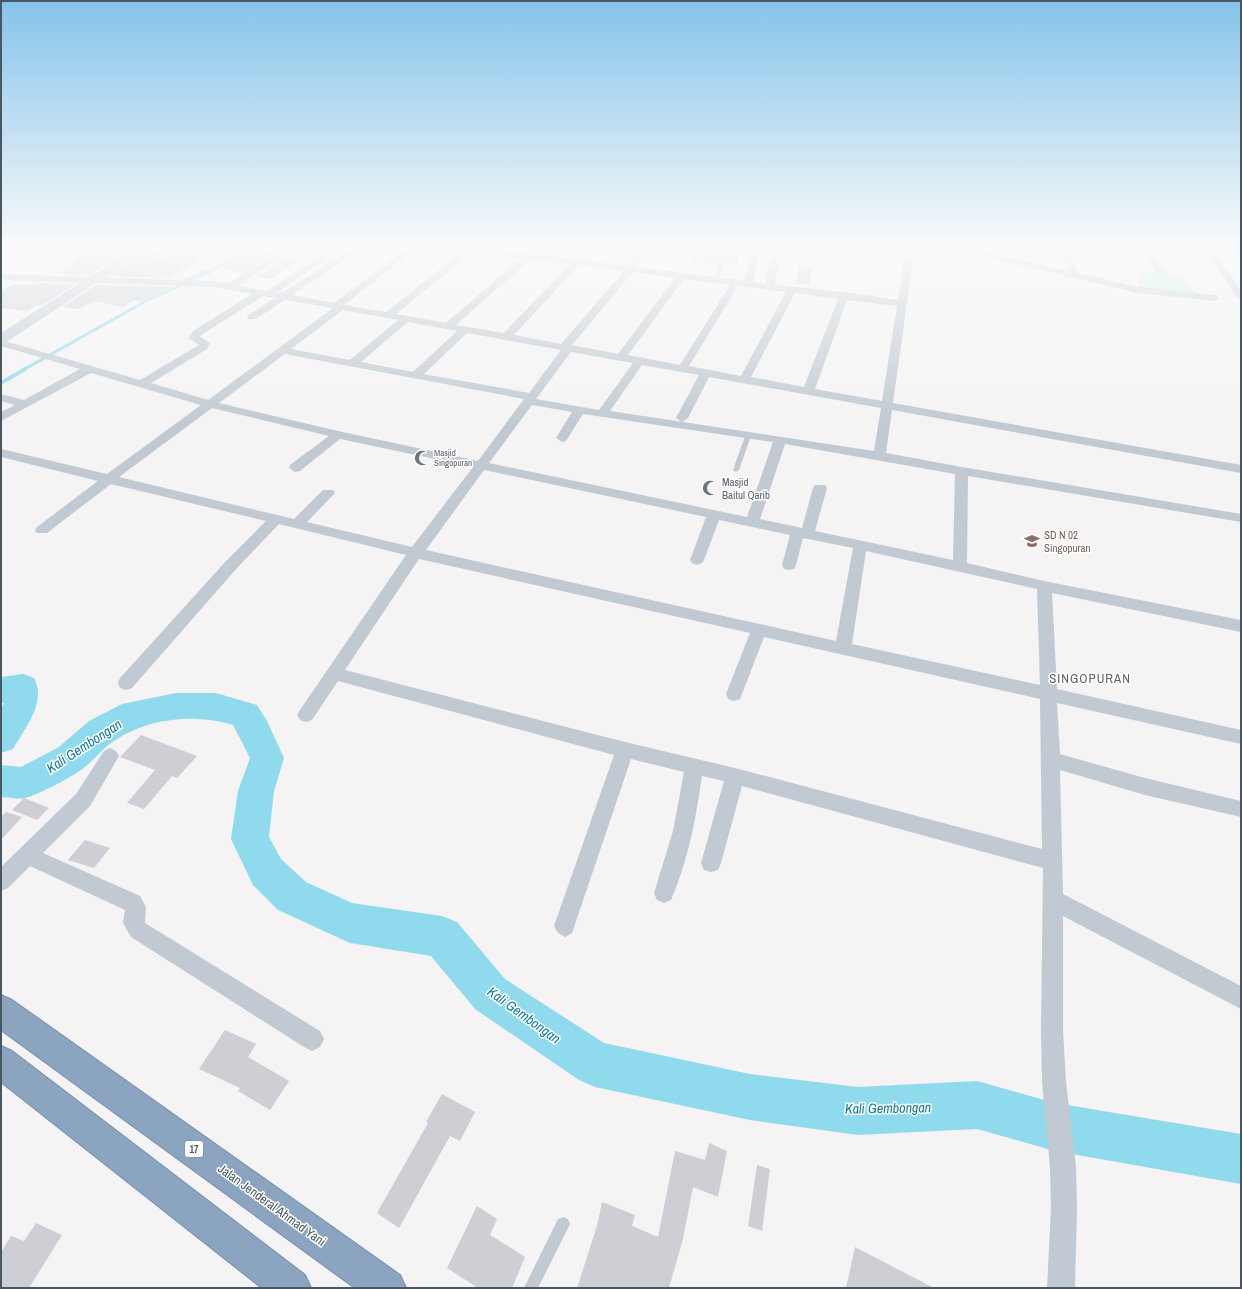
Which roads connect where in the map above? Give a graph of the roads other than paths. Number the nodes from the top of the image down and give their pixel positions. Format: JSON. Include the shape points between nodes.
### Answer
{"nodes":[{"id":1,"x":54,"y":305,"type":"edge"},
{"id":2,"x":244,"y":305,"type":"edge"},
{"id":3,"x":271,"y":305,"type":"edge"},
{"id":4,"x":335,"y":305,"type":"edge"},
{"id":5,"x":401,"y":305,"type":"edge"},
{"id":6,"x":472,"y":305,"type":"edge"},
{"id":7,"x":536,"y":305,"type":"edge"},
{"id":8,"x":601,"y":305,"type":"edge"},
{"id":9,"x":663,"y":305,"type":"edge"},
{"id":10,"x":722,"y":305,"type":"edge"},
{"id":11,"x":783,"y":305,"type":"edge"},
{"id":12,"x":841,"y":305,"type":"edge"},
{"id":13,"x":903,"y":305,"type":"edge"},
{"id":14,"x":339,"y":306,"type":"junction"},
{"id":15,"x":389,"y":315,"type":"junction"},
{"id":16,"x":252,"y":317,"type":"dead end"},
{"id":17,"x":406,"y":319,"type":"junction"},
{"id":18,"x":448,"y":326,"type":"junction"},
{"id":19,"x":465,"y":329,"type":"junction"},
{"id":20,"x":507,"y":336,"type":"junction"},
{"id":21,"x":1,"y":339,"type":"edge"},
{"id":22,"x":567,"y":346,"type":"junction"},
{"id":23,"x":284,"y":350,"type":"junction"},
{"id":24,"x":621,"y":357,"type":"junction"},
{"id":25,"x":640,"y":360,"type":"junction"},
{"id":26,"x":352,"y":364,"type":"junction"},
{"id":27,"x":683,"y":368,"type":"junction"},
{"id":28,"x":89,"y":369,"type":"junction"},
{"id":29,"x":705,"y":373,"type":"junction"},
{"id":30,"x":416,"y":375,"type":"junction"},
{"id":31,"x":744,"y":380,"type":"junction"},
{"id":32,"x":142,"y":384,"type":"junction"},
{"id":33,"x":808,"y":391,"type":"junction"},
{"id":34,"x":1,"y":397,"type":"edge"},
{"id":35,"x":530,"y":399,"type":"junction"},
{"id":36,"x":26,"y":404,"type":"junction"},
{"id":37,"x":210,"y":404,"type":"junction"},
{"id":38,"x":887,"y":405,"type":"junction"},
{"id":39,"x":579,"y":410,"type":"junction"},
{"id":40,"x":602,"y":414,"type":"junction"},
{"id":41,"x":1,"y":417,"type":"edge"},
{"id":42,"x":682,"y":418,"type":"dead end"},
{"id":43,"x":338,"y":435,"type":"junction"},
{"id":44,"x":748,"y":436,"type":"junction"},
{"id":45,"x":562,"y":438,"type":"dead end"},
{"id":46,"x":780,"y":441,"type":"junction"},
{"id":47,"x":1,"y":453,"type":"edge"},
{"id":48,"x":880,"y":454,"type":"junction"},
{"id":49,"x":481,"y":466,"type":"junction"},
{"id":50,"x":295,"y":468,"type":"dead end"},
{"id":51,"x":1241,"y":469,"type":"edge"},
{"id":52,"x":736,"y":470,"type":"dead end"},
{"id":53,"x":962,"y":471,"type":"junction"},
{"id":54,"x":108,"y":479,"type":"junction"},
{"id":55,"x":820,"y":488,"type":"dead end"},
{"id":56,"x":328,"y":493,"type":"dead end"},
{"id":57,"x":713,"y":516,"type":"junction"},
{"id":58,"x":1241,"y":518,"type":"edge"},
{"id":59,"x":276,"y":519,"type":"junction"},
{"id":60,"x":752,"y":523,"type":"junction"},
{"id":61,"x":297,"y":524,"type":"junction"},
{"id":62,"x":42,"y":530,"type":"dead end"},
{"id":63,"x":802,"y":534,"type":"junction"},
{"id":64,"x":860,"y":546,"type":"junction"},
{"id":65,"x":416,"y":553,"type":"junction"},
{"id":66,"x":697,"y":560,"type":"dead end"},
{"id":67,"x":790,"y":565,"type":"dead end"},
{"id":68,"x":960,"y":566,"type":"junction"},
{"id":69,"x":1044,"y":586,"type":"junction"},
{"id":70,"x":1241,"y":626,"type":"edge"},
{"id":71,"x":759,"y":630,"type":"junction"},
{"id":72,"x":843,"y":648,"type":"junction"},
{"id":73,"x":333,"y":673,"type":"junction"},
{"id":74,"x":126,"y":683,"type":"dead end"},
{"id":75,"x":734,"y":694,"type":"dead end"},
{"id":76,"x":1049,"y":694,"type":"junction"},
{"id":77,"x":306,"y":715,"type":"dead end"},
{"id":78,"x":1241,"y":736,"type":"edge"},
{"id":79,"x":625,"y":750,"type":"junction"},
{"id":80,"x":110,"y":756,"type":"dead end"},
{"id":81,"x":1051,"y":759,"type":"junction"},
{"id":82,"x":694,"y":767,"type":"junction"},
{"id":83,"x":735,"y":776,"type":"junction"},
{"id":84,"x":1241,"y":809,"type":"edge"},
{"id":85,"x":27,"y":855,"type":"junction"},
{"id":86,"x":1052,"y":861,"type":"junction"},
{"id":87,"x":711,"y":863,"type":"dead end"},
{"id":88,"x":1,"y":881,"type":"edge"},
{"id":89,"x":664,"y":893,"type":"dead end"},
{"id":90,"x":1053,"y":900,"type":"junction"},
{"id":91,"x":565,"y":926,"type":"dead end"},
{"id":92,"x":1241,"y":998,"type":"edge"},
{"id":93,"x":5,"y":1019,"type":"edge"},
{"id":94,"x":312,"y":1039,"type":"dead end"},
{"id":95,"x":1,"y":1062,"type":"edge"},
{"id":96,"x":563,"y":1224,"type":"dead end"},
{"id":97,"x":292,"y":1288,"type":"edge"},
{"id":98,"x":387,"y":1288,"type":"edge"},
{"id":99,"x":531,"y":1288,"type":"edge"},
{"id":100,"x":1060,"y":1288,"type":"edge"}],
"edges":[{"from":1,"to":21,"type":"main road"},
{"from":2,"to":32,"type":"street","via":[[197,334],[194,338],[203,341],[203,347]]},
{"from":3,"to":16,"type":"street"},
{"from":4,"to":14,"type":"street"},
{"from":5,"to":15,"type":"street"},
{"from":6,"to":18,"type":"street"},
{"from":7,"to":20,"type":"street"},
{"from":8,"to":22,"type":"street"},
{"from":9,"to":24,"type":"street"},
{"from":10,"to":27,"type":"street"},
{"from":11,"to":31,"type":"street"},
{"from":12,"to":33,"type":"street"},
{"from":13,"to":38,"type":"street"},
{"from":14,"to":15,"type":"street"},
{"from":14,"to":23,"type":"street"},
{"from":15,"to":17,"type":"street"},
{"from":17,"to":18,"type":"street"},
{"from":17,"to":26,"type":"street"},
{"from":18,"to":19,"type":"street"},
{"from":19,"to":20,"type":"street"},
{"from":19,"to":30,"type":"street"},
{"from":20,"to":22,"type":"street"},
{"from":21,"to":28,"type":"street"},
{"from":22,"to":24,"type":"street"},
{"from":22,"to":35,"type":"street"},
{"from":23,"to":26,"type":"street"},
{"from":23,"to":37,"type":"street"},
{"from":24,"to":25,"type":"street"},
{"from":25,"to":27,"type":"street"},
{"from":25,"to":40,"type":"street"},
{"from":26,"to":30,"type":"street"},
{"from":27,"to":29,"type":"street"},
{"from":28,"to":32,"type":"street"},
{"from":28,"to":36,"type":"street"},
{"from":29,"to":31,"type":"street"},
{"from":29,"to":42,"type":"street"},
{"from":30,"to":35,"type":"street"},
{"from":31,"to":33,"type":"street"},
{"from":32,"to":37,"type":"street"},
{"from":33,"to":38,"type":"street"},
{"from":34,"to":36,"type":"street"},
{"from":35,"to":39,"type":"street"},
{"from":35,"to":49,"type":"street"},
{"from":36,"to":41,"type":"street"},
{"from":37,"to":43,"type":"street"},
{"from":37,"to":54,"type":"street"},
{"from":38,"to":48,"type":"street"},
{"from":38,"to":51,"type":"street"},
{"from":39,"to":40,"type":"street"},
{"from":39,"to":45,"type":"street"},
{"from":40,"to":44,"type":"street"},
{"from":43,"to":49,"type":"street"},
{"from":43,"to":50,"type":"street"},
{"from":44,"to":46,"type":"street"},
{"from":44,"to":52,"type":"lane"},
{"from":46,"to":48,"type":"street"},
{"from":46,"to":60,"type":"street"},
{"from":47,"to":54,"type":"street"},
{"from":48,"to":53,"type":"street"},
{"from":49,"to":57,"type":"street"},
{"from":49,"to":65,"type":"street"},
{"from":53,"to":58,"type":"street"},
{"from":53,"to":68,"type":"street"},
{"from":54,"to":59,"type":"street"},
{"from":54,"to":62,"type":"street"},
{"from":55,"to":63,"type":"street"},
{"from":56,"to":61,"type":"street"},
{"from":57,"to":60,"type":"street"},
{"from":57,"to":66,"type":"street"},
{"from":59,"to":61,"type":"street"},
{"from":59,"to":74,"type":"street","via":[[232,564]]},
{"from":60,"to":63,"type":"street"},
{"from":61,"to":65,"type":"street"},
{"from":63,"to":64,"type":"street"},
{"from":63,"to":67,"type":"street"},
{"from":64,"to":68,"type":"street"},
{"from":64,"to":72,"type":"street"},
{"from":65,"to":71,"type":"street"},
{"from":65,"to":73,"type":"street"},
{"from":68,"to":69,"type":"street"},
{"from":69,"to":70,"type":"street"},
{"from":69,"to":76,"type":"street"},
{"from":71,"to":72,"type":"street"},
{"from":71,"to":75,"type":"street"},
{"from":72,"to":76,"type":"street"},
{"from":73,"to":77,"type":"street"},
{"from":73,"to":79,"type":"street"},
{"from":76,"to":78,"type":"street"},
{"from":76,"to":81,"type":"street"},
{"from":79,"to":82,"type":"street"},
{"from":79,"to":91,"type":"street"},
{"from":80,"to":85,"type":"street","via":[[83,800]]},
{"from":81,"to":84,"type":"street","via":[[1124,782]]},
{"from":81,"to":86,"type":"street"},
{"from":82,"to":83,"type":"street"},
{"from":82,"to":89,"type":"street","via":[[687,812]]},
{"from":83,"to":86,"type":"street"},
{"from":83,"to":87,"type":"street"},
{"from":85,"to":88,"type":"street"},
{"from":85,"to":94,"type":"street","via":[[133,903],[136,907],[134,923],[138,930]]},
{"from":86,"to":90,"type":"street"},
{"from":90,"to":92,"type":"street"},
{"from":90,"to":100,"type":"street","via":[[1052,1030],[1064,1208]]},
{"from":93,"to":98,"type":"highway","name":"Jalan Jenderal Ahmad Yani","number":"17"},
{"from":95,"to":97,"type":"highway"},
{"from":96,"to":99,"type":"lane"}]}
